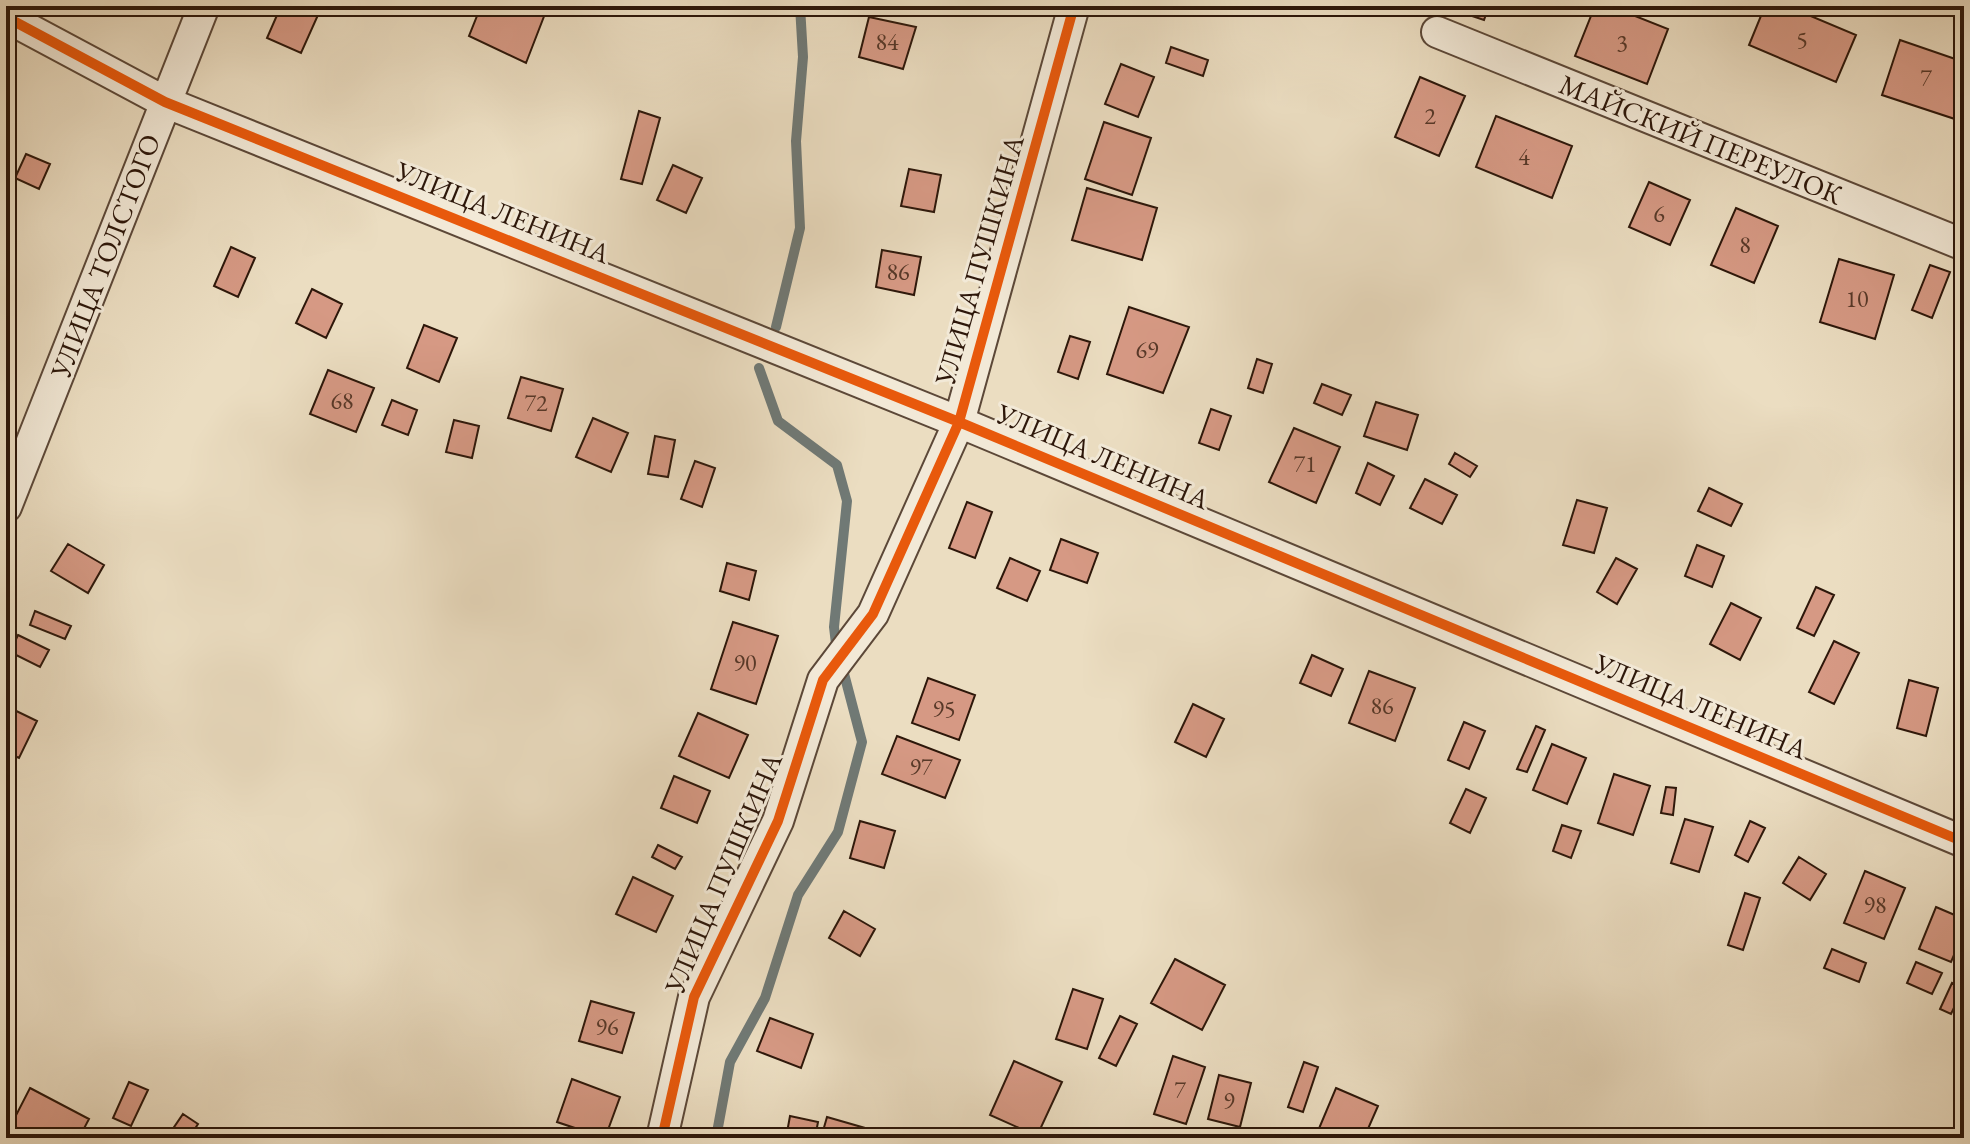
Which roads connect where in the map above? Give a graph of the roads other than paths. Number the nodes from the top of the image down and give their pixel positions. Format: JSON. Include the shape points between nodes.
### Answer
{"nodes":[{"id":1,"x":204,"y":6,"type":"edge"},
{"id":2,"x":1074,"y":6,"type":"edge"},
{"id":3,"x":6,"y":17,"type":"edge"},
{"id":4,"x":1437,"y":32,"type":"dead end"},
{"id":5,"x":165,"y":102,"type":"junction"},
{"id":6,"x":1964,"y":245,"type":"edge"},
{"id":7,"x":959,"y":422,"type":"junction"},
{"id":8,"x":6,"y":507,"type":"edge"},
{"id":9,"x":1964,"y":842,"type":"edge"},
{"id":10,"x":662,"y":1138,"type":"edge"}],
"edges":[{"from":1,"to":5,"type":"street","name":"УЛИЦА ТОЛСТОГО"},
{"from":2,"to":7,"type":"street","name":"УЛИЦА ПУШКИНА"},
{"from":3,"to":5,"type":"street","name":"УЛИЦА ЛЕНИНА"},
{"from":4,"to":6,"type":"street","name":"МАЙСКИЙ ПЕРЕУЛОК"},
{"from":5,"to":7,"type":"street","name":"УЛИЦА ЛЕНИНА"},
{"from":5,"to":8,"type":"street","name":"УЛИЦА ТОЛСТОГО"},
{"from":7,"to":9,"type":"street","name":"УЛИЦА ЛЕНИНА"},
{"from":7,"to":10,"type":"street","name":"УЛИЦА ПУШКИНА","via":[[873,614],[823,680],[778,821],[694,997]]}]}
